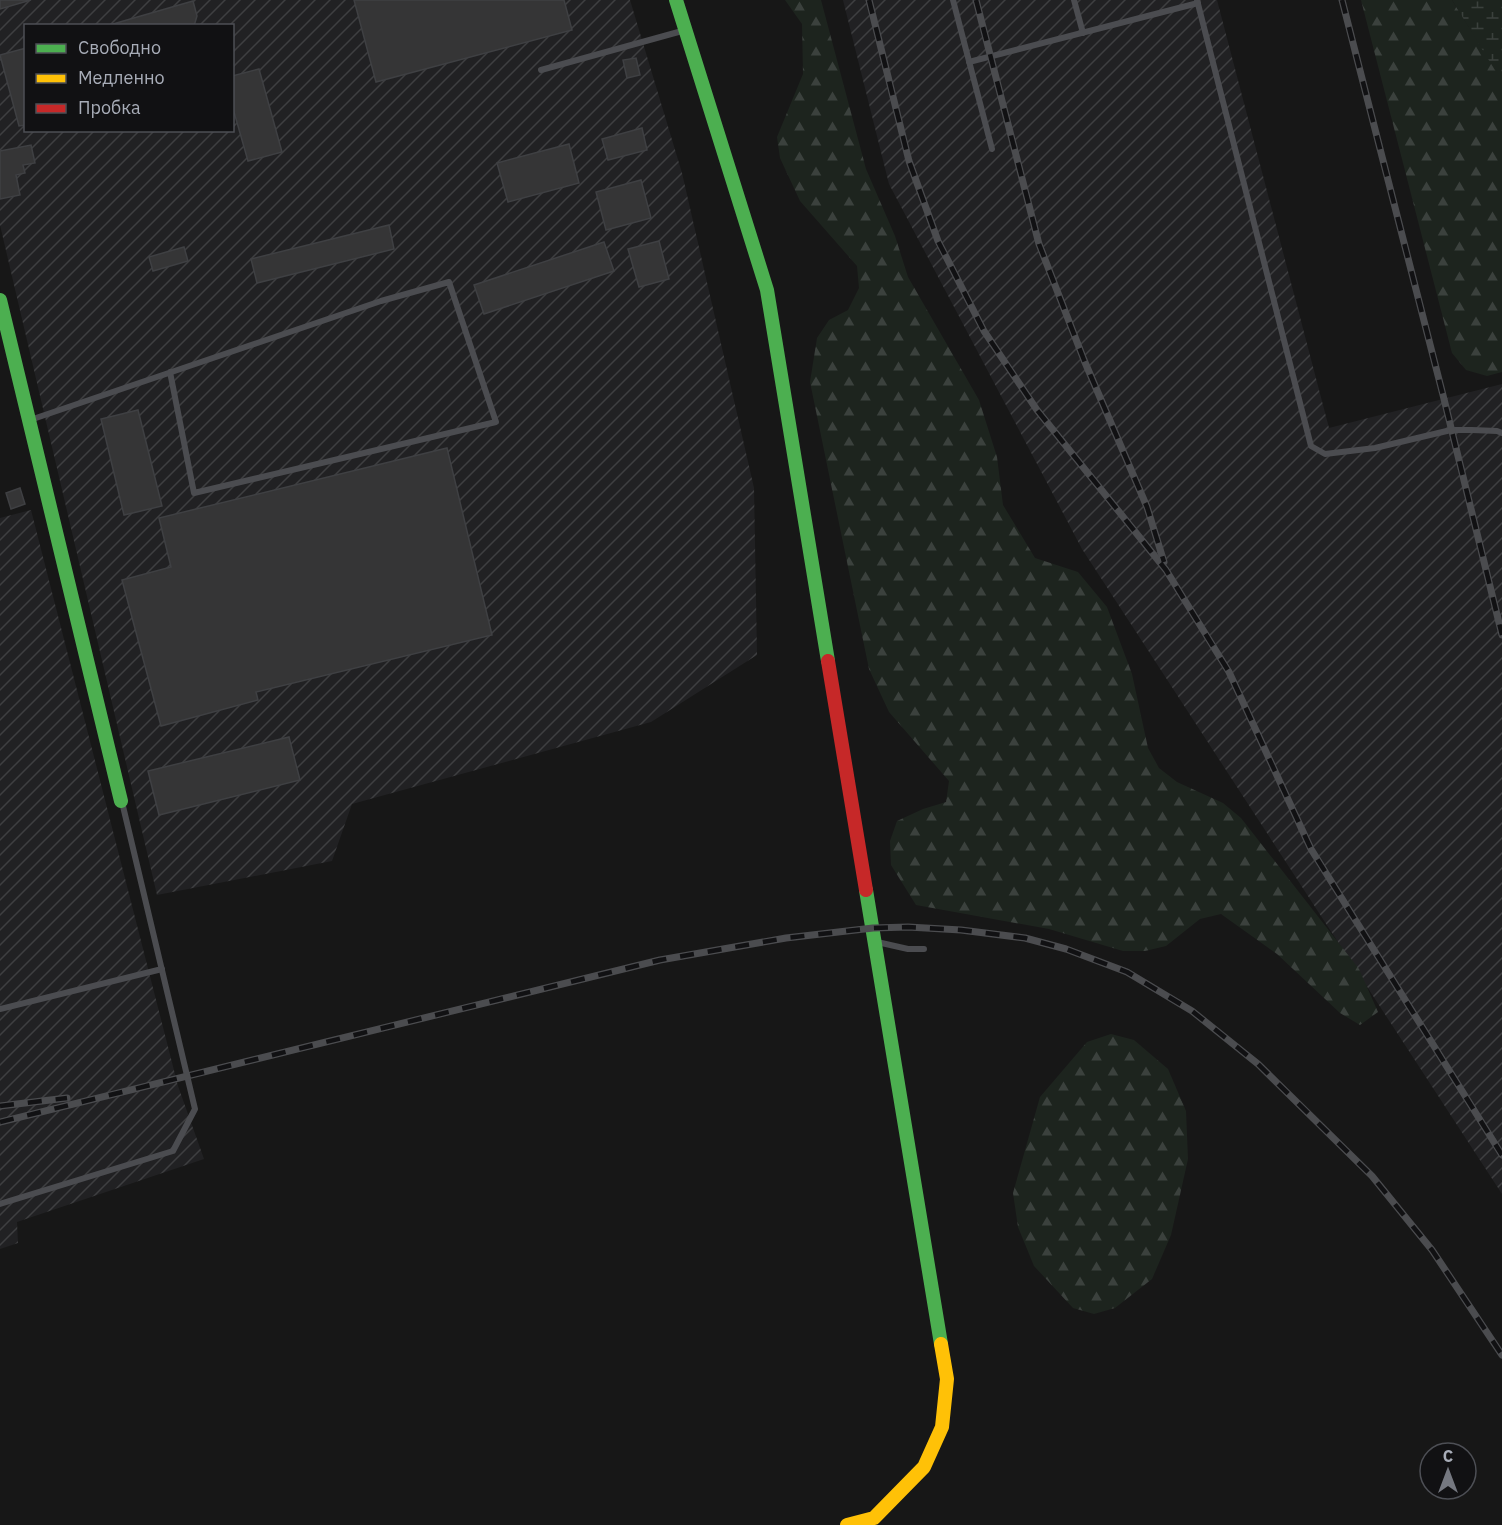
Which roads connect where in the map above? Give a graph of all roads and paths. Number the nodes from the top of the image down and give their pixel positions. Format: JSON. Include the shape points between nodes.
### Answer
{"nodes":[{"id":1,"x":676,"y":0,"type":"edge"},
{"id":2,"x":953,"y":0,"type":"edge"},
{"id":3,"x":1074,"y":0,"type":"edge"},
{"id":4,"x":1198,"y":2,"type":"edge"},
{"id":5,"x":685,"y":30,"type":"junction"},
{"id":6,"x":1083,"y":33,"type":"junction"},
{"id":7,"x":969,"y":62,"type":"junction"},
{"id":8,"x":541,"y":70,"type":"dead end"},
{"id":9,"x":992,"y":149,"type":"dead end"},
{"id":10,"x":0,"y":300,"type":"edge"},
{"id":11,"x":170,"y":372,"type":"junction"},
{"id":12,"x":29,"y":420,"type":"junction"},
{"id":13,"x":1502,"y":433,"type":"edge"},
{"id":14,"x":122,"y":801,"type":"joint"},
{"id":15,"x":875,"y":941,"type":"junction"},
{"id":16,"x":924,"y":949,"type":"dead end"},
{"id":17,"x":162,"y":969,"type":"junction"},
{"id":18,"x":0,"y":1009,"type":"edge"},
{"id":19,"x":0,"y":1204,"type":"edge"},
{"id":20,"x":847,"y":1525,"type":"edge"}],
"edges":[{"from":1,"to":5,"type":"street"},
{"from":2,"to":7,"type":"lane"},
{"from":3,"to":6,"type":"lane"},
{"from":4,"to":6,"type":"lane"},
{"from":4,"to":13,"type":"lane","via":[[1311,446],[1325,454],[1376,448],[1451,430]]},
{"from":5,"to":8,"type":"lane"},
{"from":5,"to":15,"type":"street","via":[[767,290]]},
{"from":6,"to":7,"type":"lane"},
{"from":7,"to":9,"type":"lane"},
{"from":10,"to":12,"type":"street"},
{"from":11,"to":11,"type":"lane","via":[[449,282],[496,422],[194,493]]},
{"from":11,"to":12,"type":"lane"},
{"from":12,"to":14,"type":"street"},
{"from":14,"to":17,"type":"lane"},
{"from":15,"to":16,"type":"lane"},
{"from":15,"to":20,"type":"street","via":[[947,1380],[942,1427],[924,1467],[874,1518]]},
{"from":17,"to":18,"type":"lane"},
{"from":17,"to":19,"type":"lane","via":[[195,1109],[173,1151]]}]}
